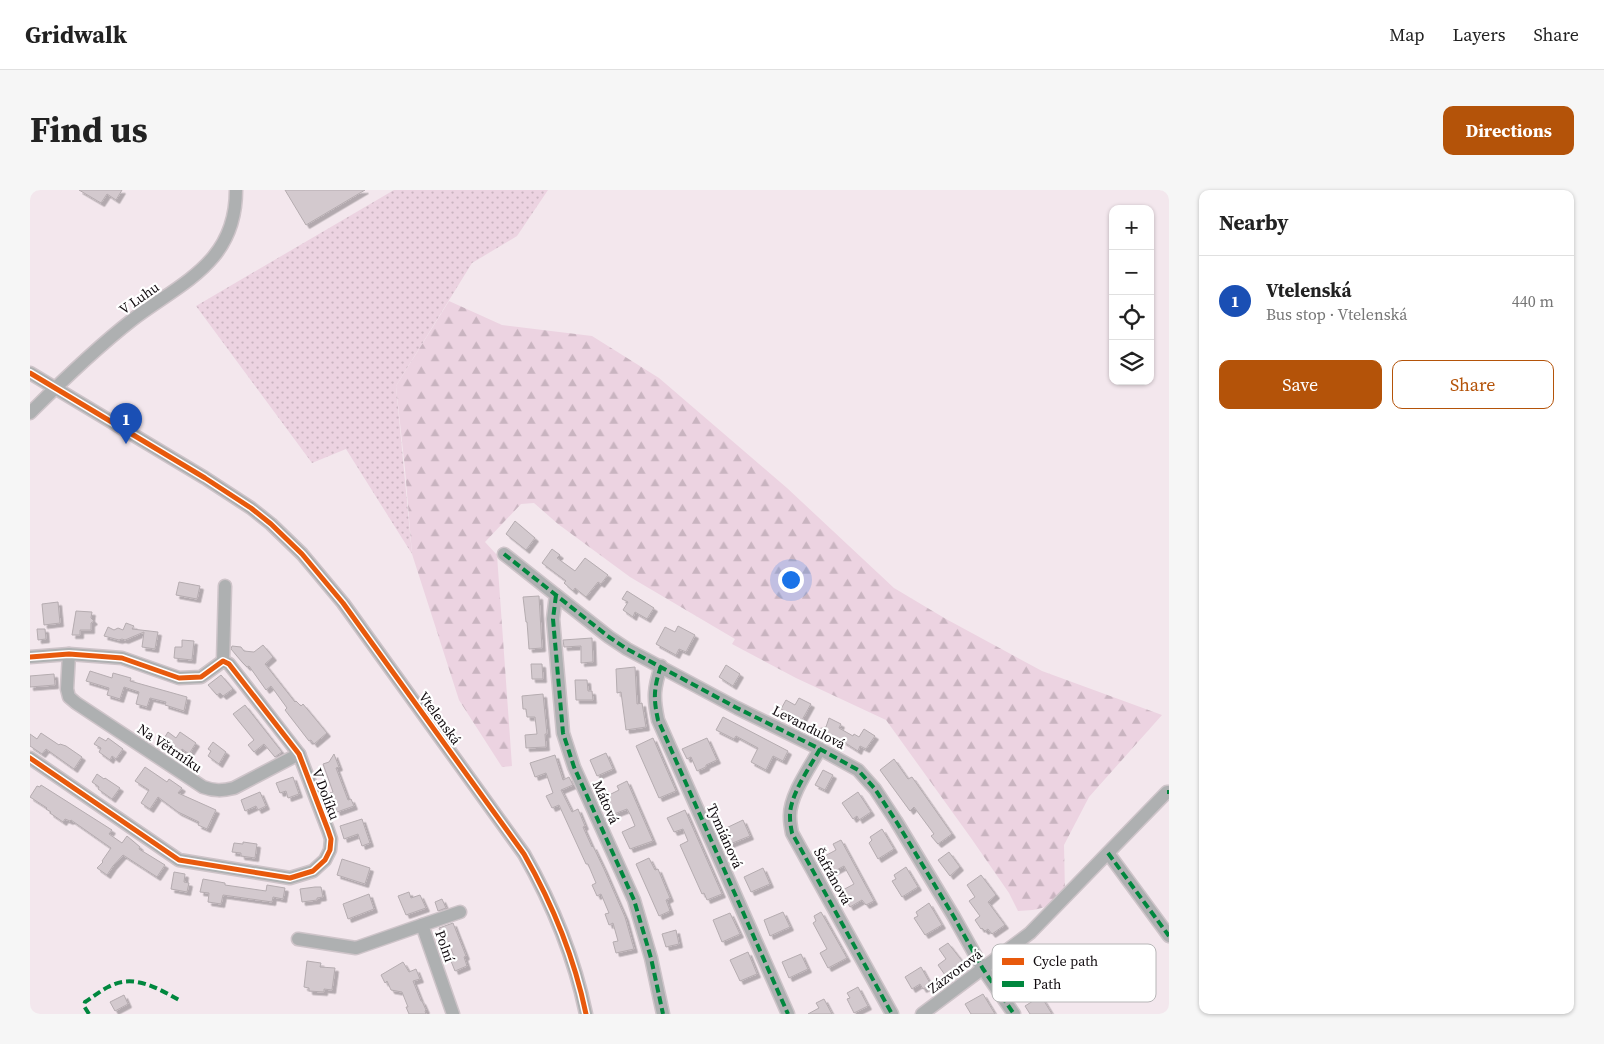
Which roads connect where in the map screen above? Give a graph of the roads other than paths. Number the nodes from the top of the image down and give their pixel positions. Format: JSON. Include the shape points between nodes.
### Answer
{"nodes":[{"id":1,"x":236,"y":190,"type":"edge"},
{"id":2,"x":30,"y":373,"type":"edge"},
{"id":3,"x":55,"y":388,"type":"junction"},
{"id":4,"x":30,"y":413,"type":"edge"},
{"id":5,"x":504,"y":554,"type":"dead end"},
{"id":6,"x":225,"y":586,"type":"dead end"},
{"id":7,"x":556,"y":596,"type":"junction"},
{"id":8,"x":69,"y":654,"type":"junction"},
{"id":9,"x":30,"y":657,"type":"edge"},
{"id":10,"x":223,"y":660,"type":"junction"},
{"id":11,"x":661,"y":666,"type":"junction"},
{"id":12,"x":820,"y":749,"type":"junction"},
{"id":13,"x":299,"y":754,"type":"junction"},
{"id":14,"x":30,"y":758,"type":"edge"},
{"id":15,"x":1169,"y":792,"type":"edge"},
{"id":16,"x":1108,"y":853,"type":"junction"},
{"id":17,"x":460,"y":912,"type":"dead end"},
{"id":18,"x":422,"y":925,"type":"junction"},
{"id":19,"x":1169,"y":936,"type":"edge"},
{"id":20,"x":298,"y":939,"type":"dead end"},
{"id":21,"x":1016,"y":944,"type":"edge"},
{"id":22,"x":992,"y":962,"type":"edge"},
{"id":23,"x":983,"y":969,"type":"junction"},
{"id":24,"x":992,"y":982,"type":"edge"},
{"id":25,"x":1006,"y":1002,"type":"edge"},
{"id":26,"x":453,"y":1014,"type":"edge"},
{"id":27,"x":586,"y":1014,"type":"edge"},
{"id":28,"x":663,"y":1014,"type":"edge"},
{"id":29,"x":788,"y":1014,"type":"edge"},
{"id":30,"x":892,"y":1014,"type":"edge"},
{"id":31,"x":922,"y":1014,"type":"edge"},
{"id":32,"x":1014,"y":1014,"type":"edge"}],
"edges":[{"from":1,"to":3,"type":"street","name":"V Luhu","via":[[231,228],[224,243],[202,270],[132,320]]},
{"from":2,"to":3,"type":"street","name":"Vtelenská"},
{"from":3,"to":4,"type":"street","name":"V Luhu"},
{"from":3,"to":27,"type":"street","name":"Vtelenská","via":[[245,504],[277,529],[316,568],[524,854],[563,934]]},
{"from":5,"to":7,"type":"street","name":"Levandulová"},
{"from":6,"to":10,"type":"street"},
{"from":7,"to":11,"type":"street","name":"Levandulová","via":[[609,637]]},
{"from":7,"to":28,"type":"street","name":"Mátová","via":[[552,619],[563,733],[574,767],[634,900]]},
{"from":8,"to":9,"type":"street"},
{"from":8,"to":10,"type":"street","via":[[122,658],[179,678],[201,677]]},
{"from":8,"to":13,"type":"street","name":"Na Větrníku","via":[[69,697],[203,787],[213,791],[234,788]]},
{"from":10,"to":13,"type":"street","name":"V Dolíku"},
{"from":11,"to":12,"type":"street","name":"Levandulová"},
{"from":11,"to":29,"type":"street","name":"Tymiánová","via":[[655,685],[654,703],[658,720]]},
{"from":12,"to":23,"type":"street","name":"Levandulová","via":[[858,770],[875,789]]},
{"from":12,"to":30,"type":"street","name":"Šafránová","via":[[792,803],[789,816],[792,833]]},
{"from":13,"to":14,"type":"street","name":"V Dolíku","via":[[328,830],[330,850],[313,872],[290,878],[179,860]]},
{"from":15,"to":16,"type":"street","name":"Zázvorová"},
{"from":16,"to":19,"type":"street"},
{"from":16,"to":21,"type":"street","name":"Zázvorová"},
{"from":17,"to":18,"type":"street","name":"Polní"},
{"from":18,"to":20,"type":"street","via":[[356,948]]},
{"from":18,"to":26,"type":"street","name":"Polní"},
{"from":22,"to":23,"type":"street","name":"Zázvorová"},
{"from":23,"to":24,"type":"street","name":"Levandulová"},
{"from":23,"to":31,"type":"street","name":"Zázvorová"},
{"from":25,"to":32,"type":"street","name":"Levandulová"}]}
